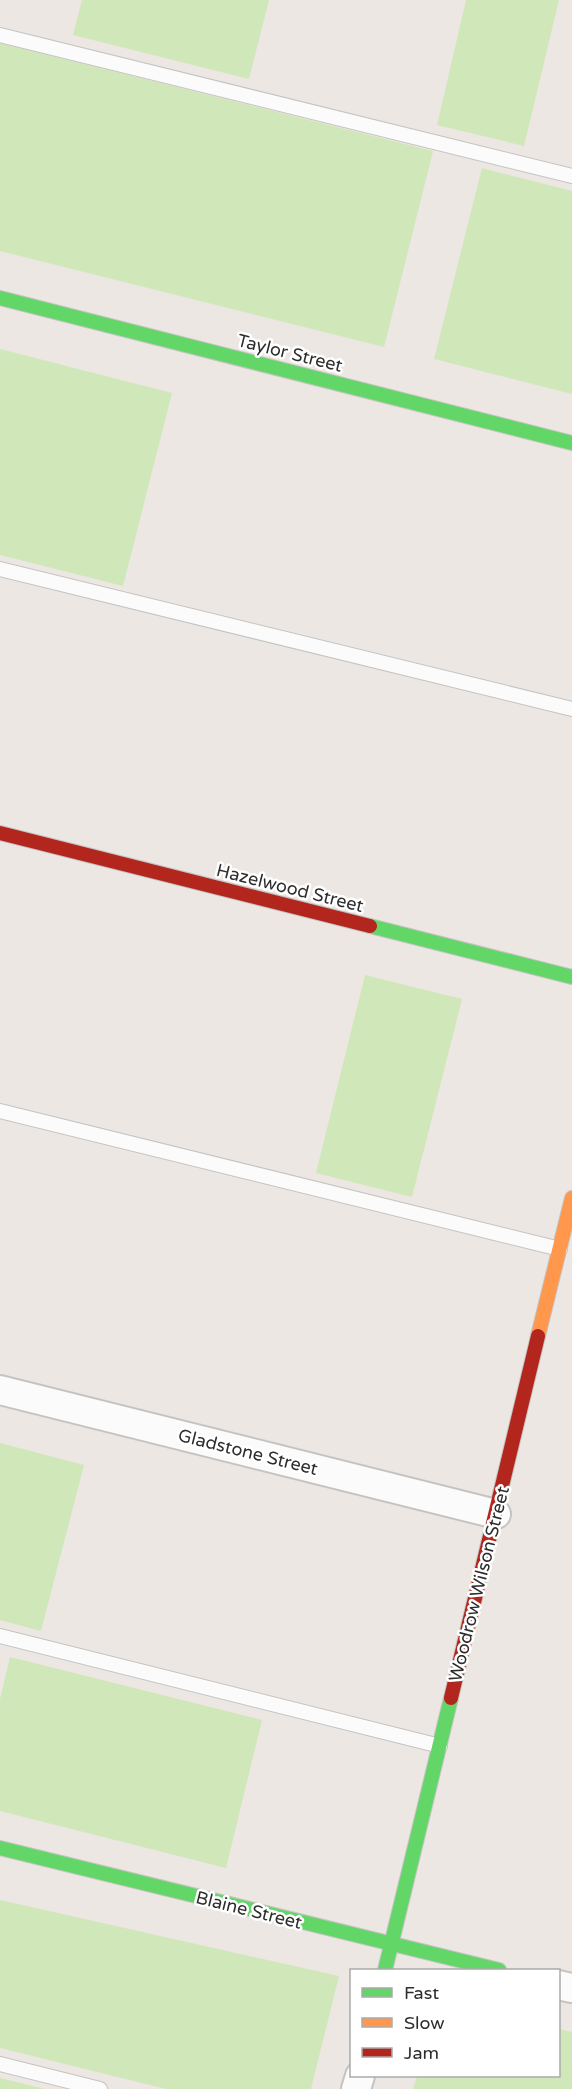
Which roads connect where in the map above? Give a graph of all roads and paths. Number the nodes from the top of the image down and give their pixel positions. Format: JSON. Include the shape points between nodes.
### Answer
{"nodes":[{"id":1,"x":0,"y":35,"type":"edge"},
{"id":2,"x":572,"y":176,"type":"edge"},
{"id":3,"x":0,"y":298,"type":"edge"},
{"id":4,"x":572,"y":442,"type":"edge"},
{"id":5,"x":0,"y":569,"type":"edge"},
{"id":6,"x":572,"y":710,"type":"edge"},
{"id":7,"x":0,"y":833,"type":"edge"},
{"id":8,"x":572,"y":977,"type":"edge"},
{"id":9,"x":0,"y":1111,"type":"edge"},
{"id":10,"x":572,"y":1198,"type":"edge"},
{"id":11,"x":560,"y":1248,"type":"junction"},
{"id":12,"x":0,"y":1390,"type":"edge"},
{"id":13,"x":496,"y":1515,"type":"junction"},
{"id":14,"x":0,"y":1636,"type":"edge"},
{"id":15,"x":440,"y":1746,"type":"junction"},
{"id":16,"x":0,"y":1848,"type":"edge"},
{"id":17,"x":391,"y":1945,"type":"junction"},
{"id":18,"x":385,"y":1969,"type":"edge"},
{"id":19,"x":491,"y":1969,"type":"edge"},
{"id":20,"x":0,"y":2064,"type":"edge"},
{"id":21,"x":100,"y":2089,"type":"edge"}],
"edges":[{"from":1,"to":2,"type":"lane"},
{"from":3,"to":4,"type":"street","name":"Taylor Street"},
{"from":5,"to":6,"type":"lane"},
{"from":7,"to":8,"type":"street","name":"Hazelwood Street"},
{"from":9,"to":11,"type":"lane"},
{"from":10,"to":11,"type":"street","name":"Woodrow Wilson Street"},
{"from":11,"to":13,"type":"street","name":"Woodrow Wilson Street"},
{"from":12,"to":13,"type":"street","name":"Gladstone Street"},
{"from":13,"to":15,"type":"street","name":"Woodrow Wilson Street"},
{"from":14,"to":15,"type":"lane"},
{"from":15,"to":17,"type":"street","name":"Woodrow Wilson Street"},
{"from":16,"to":17,"type":"street","name":"Blaine Street"},
{"from":17,"to":18,"type":"street","name":"Woodrow Wilson Street"},
{"from":17,"to":19,"type":"street","name":"Blaine Street"},
{"from":20,"to":21,"type":"lane"}]}
